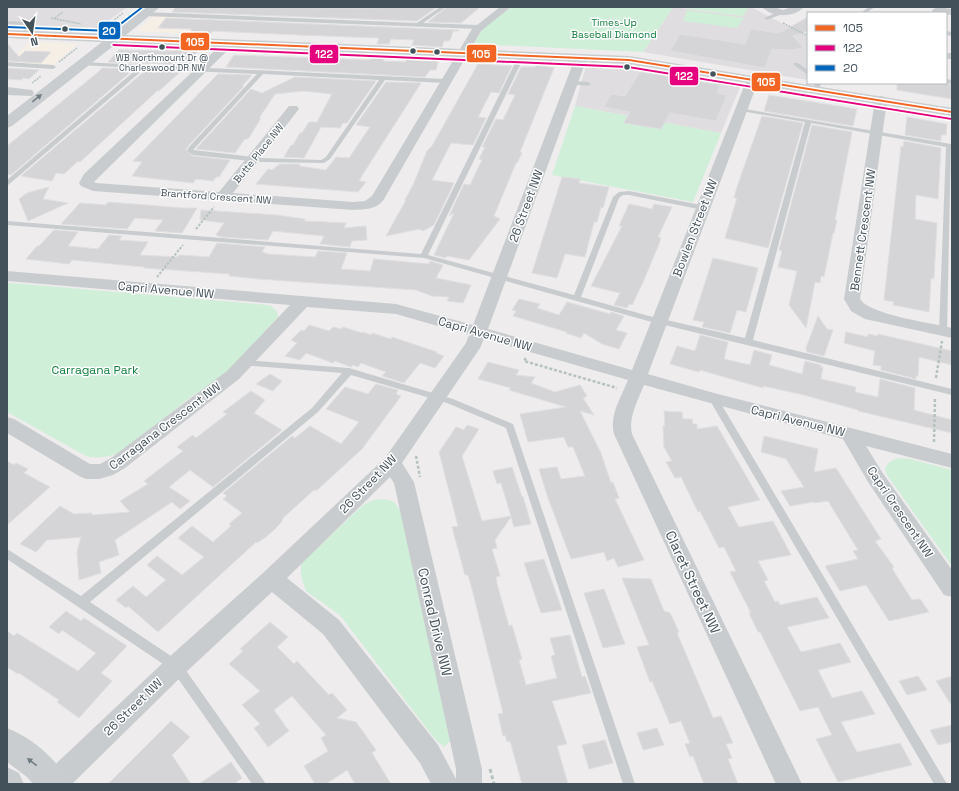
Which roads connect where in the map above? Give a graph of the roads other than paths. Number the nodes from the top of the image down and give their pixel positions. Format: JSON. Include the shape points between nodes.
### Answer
{"nodes":[{"id":1,"x":443,"y":7,"type":"edge"},
{"id":2,"x":506,"y":7,"type":"edge"},
{"id":3,"x":767,"y":7,"type":"edge"},
{"id":4,"x":799,"y":7,"type":"edge"},
{"id":5,"x":146,"y":9,"type":"edge"},
{"id":6,"x":938,"y":10,"type":"edge"},
{"id":7,"x":952,"y":12,"type":"edge"},
{"id":8,"x":781,"y":13,"type":"junction"},
{"id":9,"x":767,"y":18,"type":"dead end"},
{"id":10,"x":7,"y":22,"type":"edge"},
{"id":11,"x":419,"y":24,"type":"junction"},
{"id":12,"x":479,"y":27,"type":"junction"},
{"id":13,"x":7,"y":34,"type":"edge"},
{"id":14,"x":26,"y":34,"type":"junction"},
{"id":15,"x":100,"y":34,"type":"junction"},
{"id":16,"x":114,"y":38,"type":"junction"},
{"id":17,"x":229,"y":43,"type":"junction"},
{"id":18,"x":462,"y":53,"type":"junction"},
{"id":19,"x":522,"y":55,"type":"junction"},
{"id":20,"x":581,"y":58,"type":"junction"},
{"id":21,"x":7,"y":64,"type":"edge"},
{"id":22,"x":81,"y":64,"type":"junction"},
{"id":23,"x":796,"y":64,"type":"dead end"},
{"id":24,"x":52,"y":66,"type":"dead end"},
{"id":25,"x":143,"y":67,"type":"junction"},
{"id":26,"x":202,"y":70,"type":"junction"},
{"id":27,"x":807,"y":72,"type":"edge"},
{"id":28,"x":261,"y":73,"type":"junction"},
{"id":29,"x":383,"y":78,"type":"junction"},
{"id":30,"x":753,"y":79,"type":"junction"},
{"id":31,"x":445,"y":81,"type":"junction"},
{"id":32,"x":817,"y":86,"type":"edge"},
{"id":33,"x":7,"y":91,"type":"edge"},
{"id":34,"x":28,"y":93,"type":"junction"},
{"id":35,"x":881,"y":100,"type":"junction"},
{"id":36,"x":7,"y":109,"type":"edge"},
{"id":37,"x":293,"y":109,"type":"dead end"},
{"id":38,"x":740,"y":109,"type":"junction"},
{"id":39,"x":952,"y":112,"type":"edge"},
{"id":40,"x":808,"y":121,"type":"junction"},
{"id":41,"x":7,"y":123,"type":"edge"},
{"id":42,"x":877,"y":132,"type":"junction"},
{"id":43,"x":951,"y":145,"type":"edge"},
{"id":44,"x":254,"y":159,"type":"junction"},
{"id":45,"x":7,"y":184,"type":"edge"},
{"id":46,"x":223,"y":196,"type":"junction"},
{"id":47,"x":703,"y":208,"type":"junction"},
{"id":48,"x":7,"y":223,"type":"edge"},
{"id":49,"x":424,"y":256,"type":"junction"},
{"id":50,"x":7,"y":276,"type":"edge"},
{"id":51,"x":500,"y":278,"type":"junction"},
{"id":52,"x":577,"y":298,"type":"junction"},
{"id":53,"x":302,"y":301,"type":"junction"},
{"id":54,"x":660,"y":321,"type":"junction"},
{"id":55,"x":478,"y":332,"type":"junction"},
{"id":56,"x":948,"y":332,"type":"edge"},
{"id":57,"x":748,"y":342,"type":"junction"},
{"id":58,"x":244,"y":363,"type":"junction"},
{"id":59,"x":349,"y":371,"type":"junction"},
{"id":60,"x":638,"y":378,"type":"junction"},
{"id":61,"x":952,"y":392,"type":"edge"},
{"id":62,"x":437,"y":398,"type":"junction"},
{"id":63,"x":714,"y":399,"type":"junction"},
{"id":64,"x":7,"y":424,"type":"edge"},
{"id":65,"x":849,"y":434,"type":"junction"},
{"id":66,"x":952,"y":460,"type":"edge"},
{"id":67,"x":392,"y":463,"type":"junction"},
{"id":68,"x":7,"y":553,"type":"edge"},
{"id":69,"x":272,"y":579,"type":"junction"},
{"id":70,"x":952,"y":588,"type":"edge"},
{"id":71,"x":81,"y":603,"type":"junction"},
{"id":72,"x":176,"y":666,"type":"junction"},
{"id":73,"x":7,"y":743,"type":"edge"},
{"id":74,"x":53,"y":784,"type":"edge"},
{"id":75,"x":260,"y":784,"type":"edge"},
{"id":76,"x":445,"y":784,"type":"edge"},
{"id":77,"x":469,"y":784,"type":"edge"},
{"id":78,"x":629,"y":784,"type":"edge"},
{"id":79,"x":789,"y":784,"type":"edge"},
{"id":80,"x":942,"y":784,"type":"edge"}],
"edges":[{"from":1,"to":11,"type":"lane"},
{"from":2,"to":12,"type":"street"},
{"from":3,"to":8,"type":"street"},
{"from":4,"to":8,"type":"street","via":[[792,12]]},
{"from":5,"to":11,"type":"lane"},
{"from":5,"to":15,"type":"street"},
{"from":5,"to":16,"type":"street"},
{"from":6,"to":7,"type":"street"},
{"from":8,"to":9,"type":"lane"},
{"from":10,"to":14,"type":"lane","via":[[27,23]]},
{"from":11,"to":12,"type":"lane"},
{"from":12,"to":18,"type":"street","name":"Brantford Crescent NW"},
{"from":13,"to":14,"type":"street"},
{"from":14,"to":15,"type":"street"},
{"from":15,"to":16,"type":"street"},
{"from":15,"to":34,"type":"street"},
{"from":16,"to":17,"type":"street"},
{"from":16,"to":22,"type":"street"},
{"from":17,"to":18,"type":"street"},
{"from":17,"to":26,"type":"street","name":"Brantford Crescent NW"},
{"from":18,"to":19,"type":"street"},
{"from":18,"to":31,"type":"street","name":"Brantford Crescent NW"},
{"from":19,"to":20,"type":"street"},
{"from":19,"to":49,"type":"lane"},
{"from":20,"to":30,"type":"street","via":[[637,60]]},
{"from":20,"to":51,"type":"street","name":"26 Street NW","via":[[580,83]]},
{"from":21,"to":24,"type":"lane"},
{"from":22,"to":25,"type":"lane"},
{"from":41,"to":22,"type":"street","one_way":true},
{"from":23,"to":27,"type":"lane"},
{"from":25,"to":26,"type":"lane"},
{"from":25,"to":45,"type":"lane"},
{"from":26,"to":28,"type":"lane"},
{"from":26,"to":46,"type":"street","name":"Brantford Crescent NW","via":[[89,176],[86,184],[93,187]]},
{"from":28,"to":29,"type":"lane"},
{"from":28,"to":44,"type":"lane","via":[[190,152]]},
{"from":29,"to":31,"type":"lane"},
{"from":29,"to":44,"type":"lane","via":[[328,158],[322,162]]},
{"from":30,"to":32,"type":"street"},
{"from":30,"to":38,"type":"street","name":"Bowlen Street NW"},
{"from":31,"to":46,"type":"street","name":"Brantford Crescent NW","via":[[377,199],[372,203],[353,206]]},
{"from":32,"to":35,"type":"street"},
{"from":33,"to":34,"type":"street"},
{"from":34,"to":36,"type":"street"},
{"from":35,"to":39,"type":"street"},
{"from":35,"to":42,"type":"street","name":"Bennett Crescent NW"},
{"from":37,"to":44,"type":"street","name":"Butte Place NW"},
{"from":38,"to":40,"type":"lane"},
{"from":38,"to":47,"type":"street","name":"Bowlen Street NW"},
{"from":40,"to":42,"type":"lane"},
{"from":40,"to":57,"type":"lane"},
{"from":42,"to":43,"type":"lane"},
{"from":42,"to":56,"type":"street","name":"Bennett Crescent NW","via":[[852,299],[857,307],[871,315]]},
{"from":43,"to":56,"type":"lane"},
{"from":44,"to":46,"type":"street","name":"Butte Place NW"},
{"from":47,"to":52,"type":"lane","via":[[621,193],[616,197]]},
{"from":47,"to":54,"type":"street","name":"Bowlen Street NW"},
{"from":48,"to":49,"type":"lane"},
{"from":49,"to":51,"type":"lane"},
{"from":50,"to":53,"type":"street","name":"Capri Avenue NW"},
{"from":51,"to":52,"type":"lane"},
{"from":51,"to":55,"type":"street","name":"26 Street NW"},
{"from":52,"to":54,"type":"lane"},
{"from":53,"to":55,"type":"street","name":"Capri Avenue NW","via":[[396,309]]},
{"from":53,"to":58,"type":"street","name":"Carragana Crescent NW"},
{"from":54,"to":57,"type":"lane"},
{"from":54,"to":60,"type":"street","name":"Bowlen Street NW"},
{"from":55,"to":60,"type":"street","name":"Capri Avenue NW"},
{"from":55,"to":62,"type":"street","name":"26 Street NW","via":[[474,344]]},
{"from":57,"to":61,"type":"lane"},
{"from":58,"to":59,"type":"lane"},
{"from":58,"to":64,"type":"street","name":"Carragana Crescent NW","via":[[219,386],[118,463],[98,473],[86,471]]},
{"from":59,"to":62,"type":"lane"},
{"from":59,"to":71,"type":"lane","via":[[315,410]]},
{"from":60,"to":63,"type":"street","name":"Capri Avenue NW"},
{"from":60,"to":79,"type":"street","name":"Claret Street NW","via":[[622,420],[623,434]]},
{"from":62,"to":67,"type":"street","name":"26 Street NW"},
{"from":62,"to":78,"type":"lane","via":[[510,426]]},
{"from":63,"to":65,"type":"street","name":"Capri Avenue NW"},
{"from":63,"to":80,"type":"lane"},
{"from":65,"to":66,"type":"street","name":"Capri Avenue NW"},
{"from":65,"to":70,"type":"street","name":"Capri Crescent NW","via":[[875,477]]},
{"from":67,"to":69,"type":"street","name":"26 Street NW"},
{"from":67,"to":77,"type":"street","name":"Conrad Drive NW","via":[[404,482],[469,769]]},
{"from":68,"to":71,"type":"lane"},
{"from":69,"to":72,"type":"street","name":"26 Street NW"},
{"from":69,"to":76,"type":"street","via":[[331,627],[429,754]]},
{"from":71,"to":72,"type":"lane"},
{"from":72,"to":74,"type":"street","name":"26 Street NW"},
{"from":72,"to":75,"type":"lane"},
{"from":74,"to":73,"type":"street","one_way":true,"via":[[38,766]]}]}
